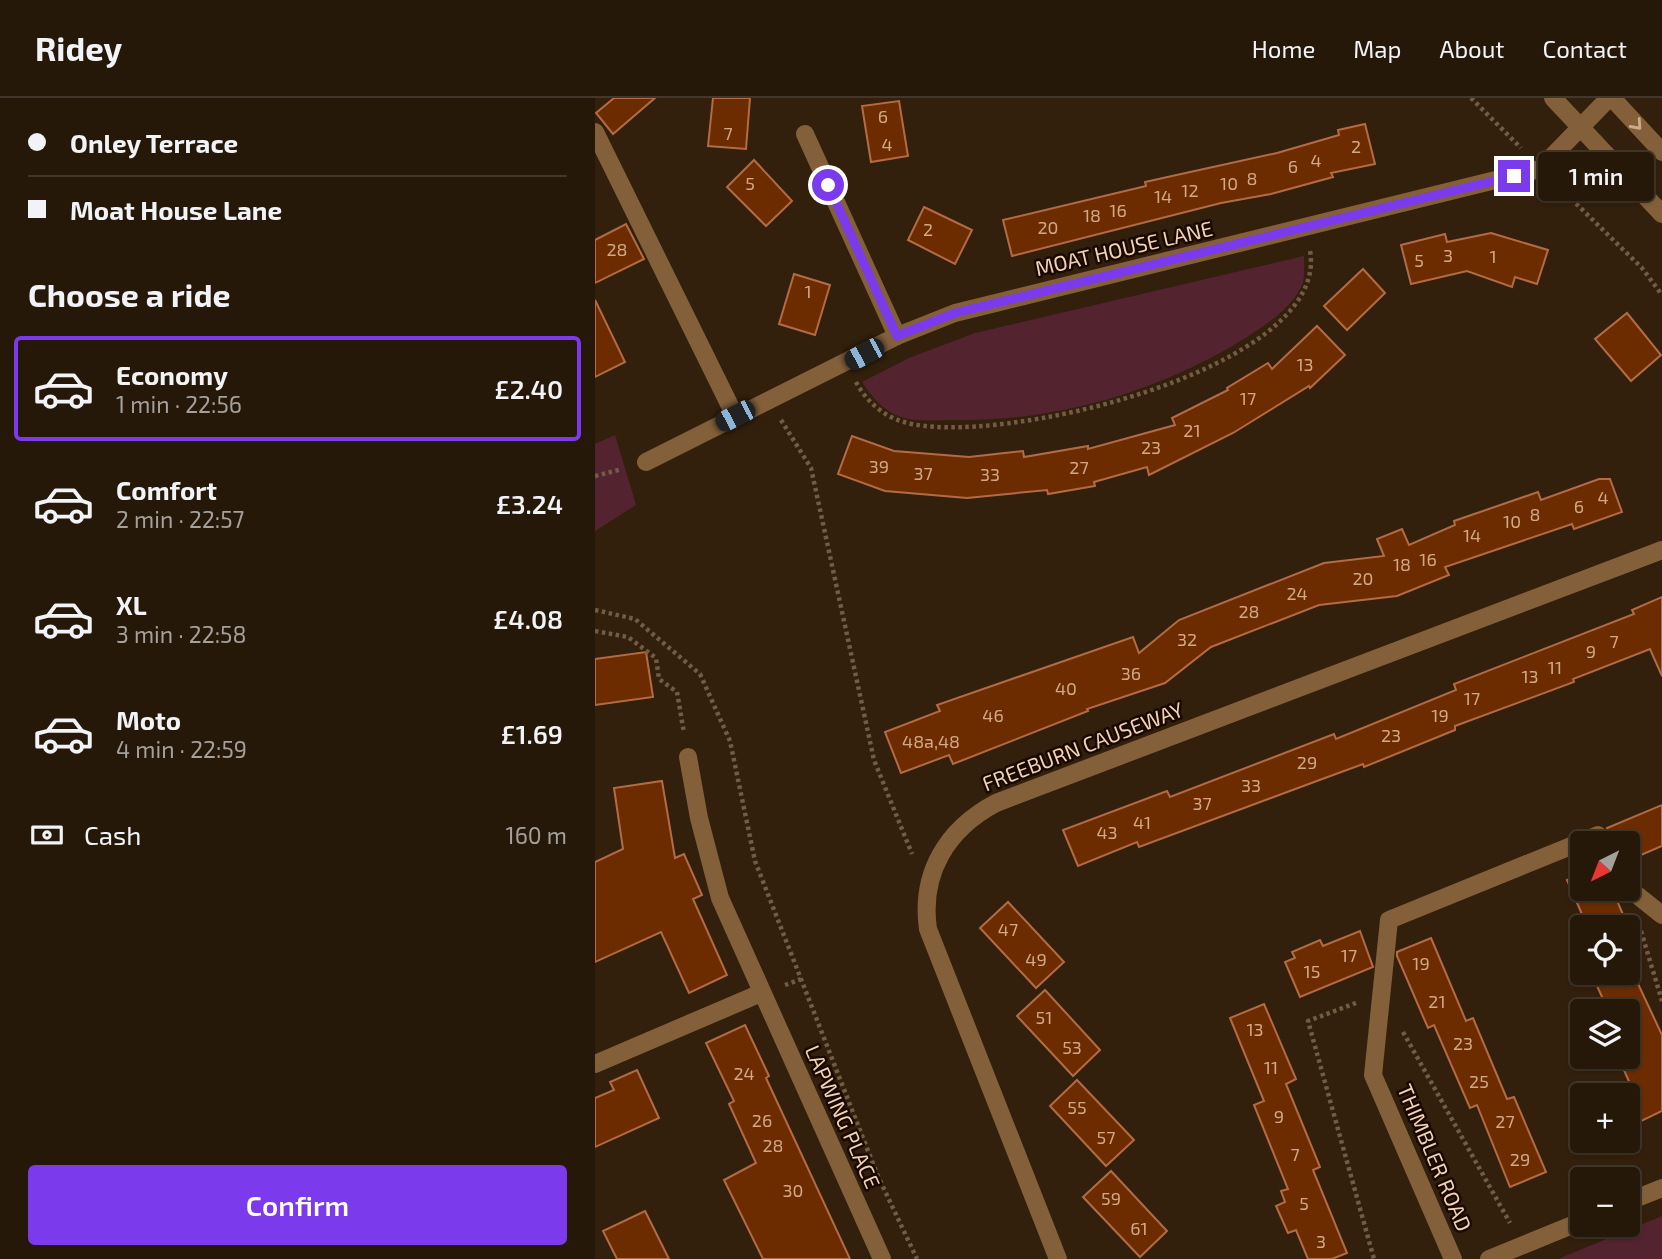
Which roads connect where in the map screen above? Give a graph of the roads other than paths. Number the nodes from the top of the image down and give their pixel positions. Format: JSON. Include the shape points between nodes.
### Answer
{"nodes":[{"id":1,"x":1553,"y":98,"type":"edge"},
{"id":2,"x":1611,"y":98,"type":"edge"},
{"id":3,"x":1581,"y":126,"type":"junction"},
{"id":4,"x":595,"y":132,"type":"edge"},
{"id":5,"x":805,"y":134,"type":"dead end"},
{"id":6,"x":1662,"y":152,"type":"edge"},
{"id":7,"x":1662,"y":214,"type":"edge"},
{"id":8,"x":897,"y":336,"type":"junction"},
{"id":9,"x":735,"y":416,"type":"junction"},
{"id":10,"x":646,"y":462,"type":"dead end"},
{"id":11,"x":1662,"y":550,"type":"edge"},
{"id":12,"x":688,"y":757,"type":"road end"},
{"id":13,"x":1570,"y":846,"type":"edge"},
{"id":14,"x":1640,"y":897,"type":"edge"},
{"id":15,"x":1662,"y":915,"type":"edge"},
{"id":16,"x":761,"y":993,"type":"junction"},
{"id":17,"x":595,"y":1064,"type":"edge"},
{"id":18,"x":1662,"y":1188,"type":"edge"},
{"id":19,"x":1640,"y":1197,"type":"edge"},
{"id":20,"x":1570,"y":1226,"type":"edge"},
{"id":21,"x":882,"y":1259,"type":"edge"},
{"id":22,"x":1058,"y":1259,"type":"edge"},
{"id":23,"x":1453,"y":1259,"type":"edge"},
{"id":24,"x":1489,"y":1259,"type":"edge"}],
"edges":[{"from":1,"to":3,"type":"street"},
{"from":2,"to":3,"type":"street"},
{"from":2,"to":6,"type":"street","one_way":true},
{"from":3,"to":7,"type":"street"},
{"from":3,"to":8,"type":"street","name":"MOAT HOUSE LANE","via":[[1541,169],[955,313]]},
{"from":4,"to":9,"type":"street"},
{"from":5,"to":8,"type":"street"},
{"from":8,"to":9,"type":"street","name":"MOAT HOUSE LANE"},
{"from":9,"to":10,"type":"street","name":"MOAT HOUSE LANE"},
{"from":11,"to":22,"type":"street","name":"FREEBURN CAUSEWAY","via":[[996,803],[969,820],[948,842],[933,866],[927,891],[926,915],[933,946]]},
{"from":12,"to":16,"type":"street","name":"LAPWING PLACE","via":[[720,898]]},
{"from":13,"to":23,"type":"street","name":"THIMBLER ROAD","via":[[1389,920],[1373,1075]]},
{"from":14,"to":15,"type":"street"},
{"from":16,"to":17,"type":"street"},
{"from":16,"to":21,"type":"street","name":"LAPWING PLACE"},
{"from":18,"to":19,"type":"street"},
{"from":20,"to":24,"type":"street"}]}
